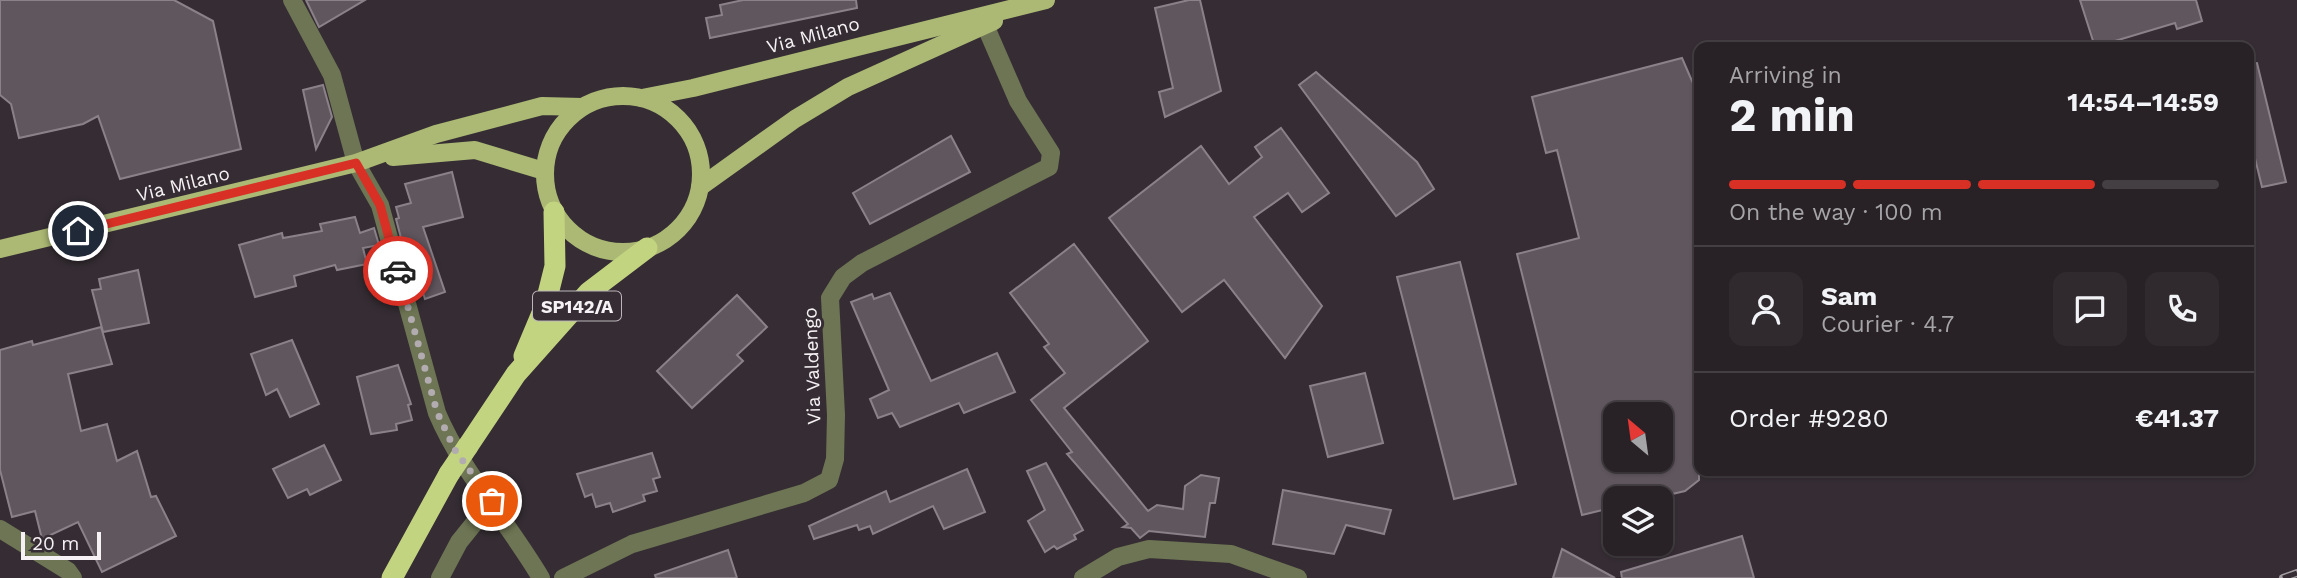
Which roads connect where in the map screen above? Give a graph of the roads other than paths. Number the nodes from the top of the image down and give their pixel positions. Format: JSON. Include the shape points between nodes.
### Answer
{"nodes":[{"id":1,"x":292,"y":0,"type":"edge"},
{"id":2,"x":1041,"y":1,"type":"edge"},
{"id":3,"x":985,"y":25,"type":"junction"},
{"id":4,"x":642,"y":98,"type":"junction"},
{"id":5,"x":582,"y":107,"type":"junction"},
{"id":6,"x":375,"y":158,"type":"junction"},
{"id":7,"x":356,"y":163,"type":"junction"},
{"id":8,"x":544,"y":171,"type":"junction"},
{"id":9,"x":700,"y":187,"type":"junction"},
{"id":10,"x":554,"y":212,"type":"junction"},
{"id":11,"x":647,"y":248,"type":"junction"},
{"id":12,"x":0,"y":249,"type":"edge"},
{"id":13,"x":516,"y":374,"type":"junction"},
{"id":14,"x":492,"y":501,"type":"junction"},
{"id":15,"x":0,"y":529,"type":"edge"},
{"id":16,"x":73,"y":578,"type":"edge"},
{"id":17,"x":392,"y":578,"type":"edge"},
{"id":18,"x":440,"y":578,"type":"edge"},
{"id":19,"x":541,"y":578,"type":"edge"},
{"id":20,"x":563,"y":578,"type":"edge"},
{"id":21,"x":1083,"y":578,"type":"edge"},
{"id":22,"x":1298,"y":578,"type":"edge"}],
"edges":[{"from":1,"to":7,"type":"street","via":[[332,75]]},
{"from":2,"to":3,"type":"main road","name":"Via Milano"},
{"from":2,"to":4,"type":"main road","name":"Via Milano"},
{"from":3,"to":9,"type":"main road","name":"Via Milano","via":[[848,87]]},
{"from":3,"to":20,"type":"street","name":"Via Valdengo","via":[[1018,101],[1051,153],[1049,167],[843,277],[830,298],[836,415],[835,459],[829,480],[804,493],[632,544]]},
{"from":4,"to":5,"type":"main road","via":[[621,96]]},
{"from":4,"to":9,"type":"main road","via":[[672,114],[694,141]]},
{"from":5,"to":6,"type":"main road","name":"Via Milano","via":[[542,106],[436,134]]},
{"from":5,"to":8,"type":"main road","via":[[555,134]]},
{"from":6,"to":7,"type":"main road","name":"Via Milano"},
{"from":6,"to":8,"type":"main road","name":"Via Milano","via":[[475,150]]},
{"from":7,"to":12,"type":"main road","name":"Via Milano"},
{"from":7,"to":14,"type":"street","via":[[380,205],[437,412],[455,450]]},
{"from":8,"to":10,"type":"main road"},
{"from":9,"to":11,"type":"main road","via":[[682,225]]},
{"from":10,"to":11,"type":"main road","via":[[571,233],[594,247],[620,252]]},
{"from":10,"to":13,"type":"highway","number":"SP142/A","via":[[555,266],[545,306]]},
{"from":11,"to":13,"type":"highway","number":"SP142/A","via":[[589,292]]},
{"from":13,"to":17,"type":"highway","number":"SP142/A","bridge":true,"via":[[449,474]]},
{"from":14,"to":18,"type":"street","via":[[459,542]]},
{"from":14,"to":19,"type":"street"},
{"from":15,"to":16,"type":"street"},
{"from":21,"to":22,"type":"street","via":[[1118,556],[1149,549],[1231,554]]}]}
